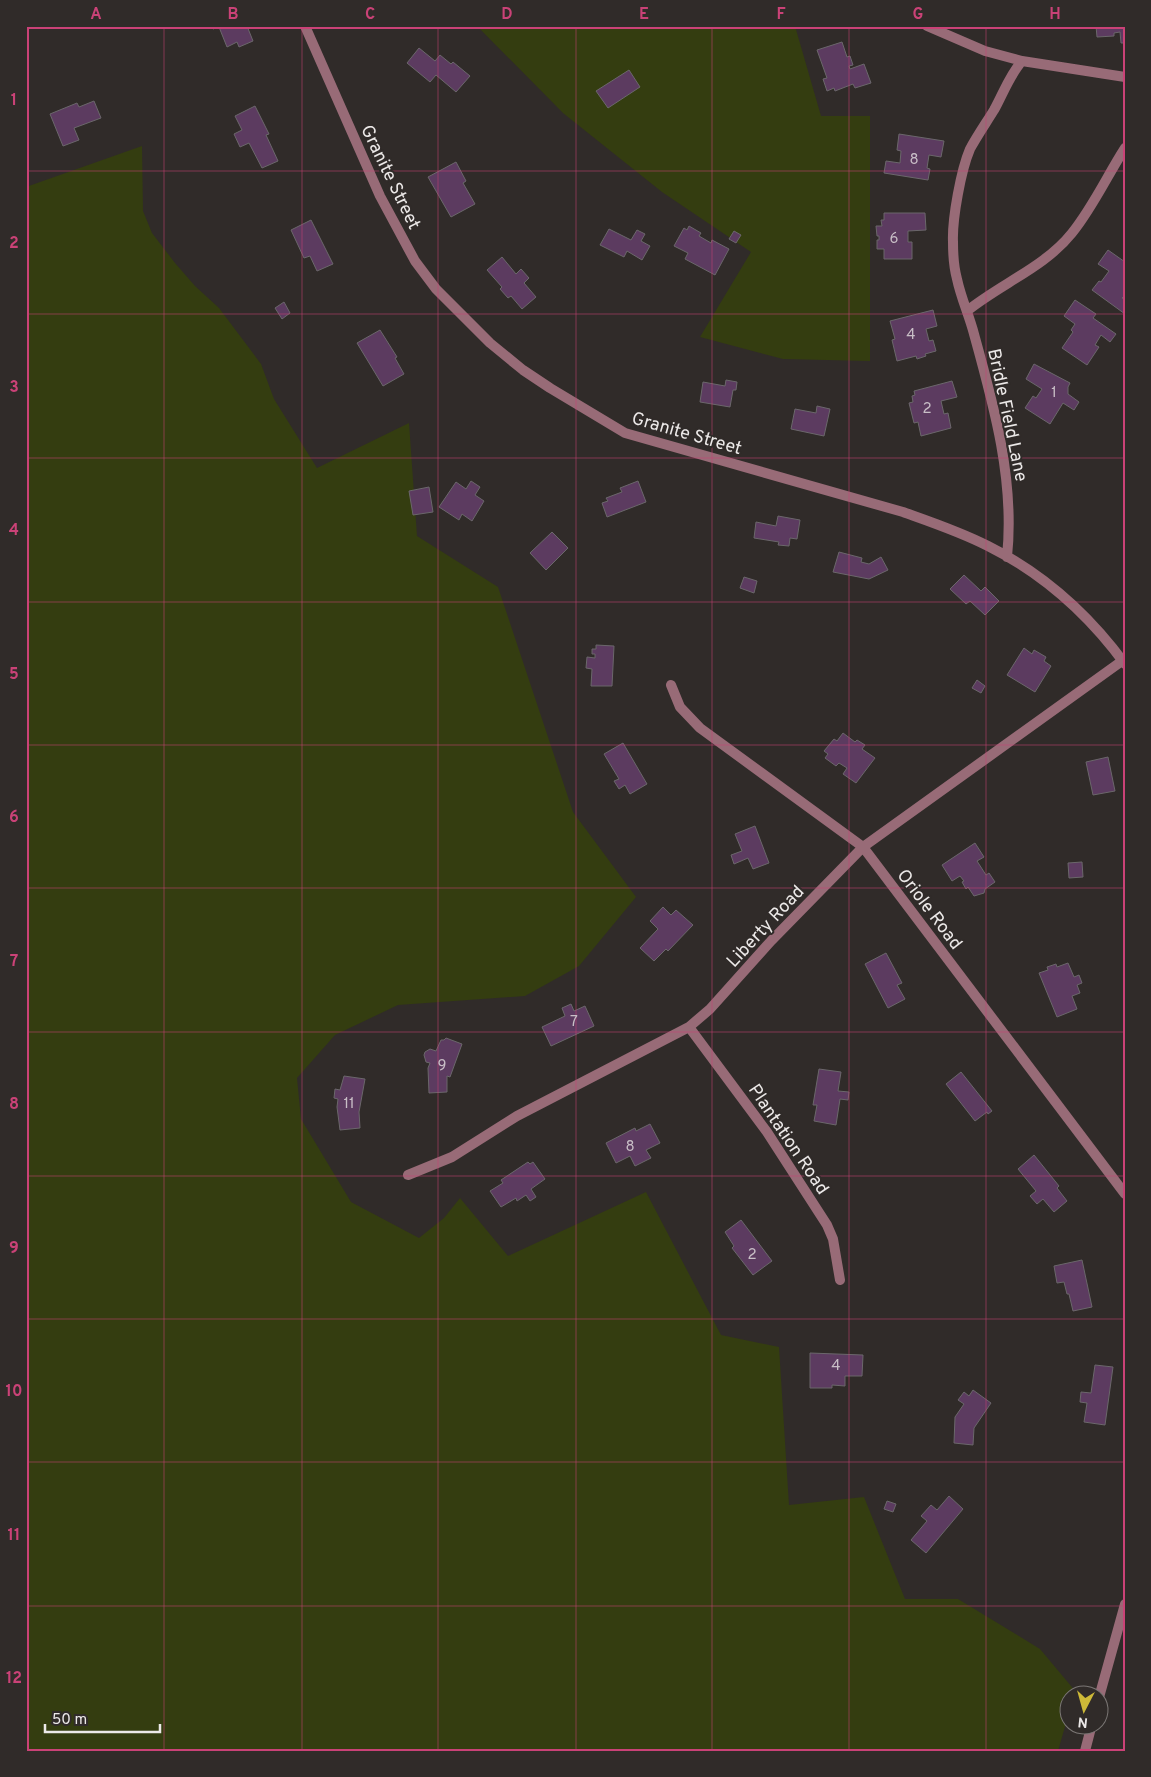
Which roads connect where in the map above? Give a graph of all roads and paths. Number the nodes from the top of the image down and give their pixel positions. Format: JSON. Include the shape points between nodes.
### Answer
{"nodes":[{"id":1,"x":305,"y":26,"type":"edge"},
{"id":2,"x":928,"y":26,"type":"edge"},
{"id":3,"x":1022,"y":61,"type":"junction"},
{"id":4,"x":1125,"y":77,"type":"edge"},
{"id":5,"x":1125,"y":148,"type":"edge"},
{"id":6,"x":967,"y":311,"type":"junction"},
{"id":7,"x":1007,"y":557,"type":"junction"},
{"id":8,"x":1123,"y":662,"type":"edge"},
{"id":9,"x":671,"y":685,"type":"dead end"},
{"id":10,"x":863,"y":847,"type":"junction"},
{"id":11,"x":689,"y":1027,"type":"junction"},
{"id":12,"x":408,"y":1175,"type":"dead end"},
{"id":13,"x":1125,"y":1194,"type":"edge"},
{"id":14,"x":840,"y":1280,"type":"dead end"},
{"id":15,"x":1125,"y":1604,"type":"edge"},
{"id":16,"x":1103,"y":1684,"type":"edge"},
{"id":17,"x":1089,"y":1734,"type":"edge"},
{"id":18,"x":1085,"y":1751,"type":"edge"}],
"edges":[{"from":1,"to":7,"type":"street","name":"Granite Street","via":[[380,196],[415,261],[436,289],[490,343],[523,370],[625,433],[902,512],[946,527]]},
{"from":2,"to":3,"type":"street","via":[[985,51]]},
{"from":3,"to":4,"type":"street"},
{"from":3,"to":6,"type":"street","name":"Bridle Field Lane","via":[[1013,71],[970,150],[957,194],[952,240],[956,279]]},
{"from":5,"to":6,"type":"street","via":[[1072,234],[1042,261]]},
{"from":6,"to":7,"type":"street","name":"Bridle Field Lane","via":[[1003,457],[1008,504]]},
{"from":7,"to":8,"type":"street","name":"Granite Street","via":[[1076,607]]},
{"from":8,"to":10,"type":"street","name":"Liberty Road"},
{"from":9,"to":10,"type":"street","name":"Oriole Road","via":[[680,707],[700,728]]},
{"from":10,"to":11,"type":"street","name":"Liberty Road"},
{"from":10,"to":13,"type":"street","name":"Oriole Road"},
{"from":11,"to":12,"type":"street","name":"Liberty Road","via":[[516,1116],[452,1157]]},
{"from":11,"to":14,"type":"street","name":"Plantation Road","via":[[767,1132],[827,1226],[833,1239]]},
{"from":15,"to":16,"type":"street"},
{"from":17,"to":18,"type":"street"}]}
